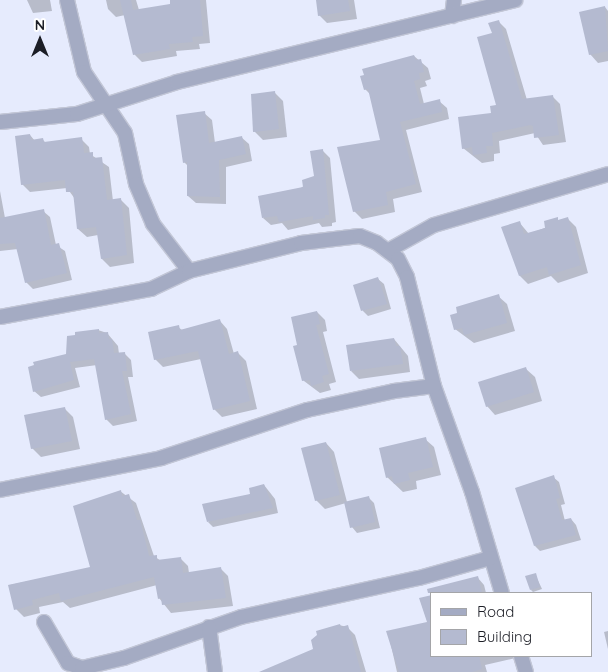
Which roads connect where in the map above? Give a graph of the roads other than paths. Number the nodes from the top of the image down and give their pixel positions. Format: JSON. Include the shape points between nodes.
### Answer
{"nodes":[{"id":1,"x":67,"y":0,"type":"edge"},
{"id":2,"x":454,"y":0,"type":"edge"},
{"id":3,"x":515,"y":0,"type":"edge"},
{"id":4,"x":452,"y":16,"type":"junction"},
{"id":5,"x":106,"y":105,"type":"junction"},
{"id":6,"x":2,"y":118,"type":"edge"},
{"id":7,"x":608,"y":174,"type":"edge"},
{"id":8,"x":389,"y":250,"type":"junction"},
{"id":9,"x":189,"y":270,"type":"junction"},
{"id":10,"x":0,"y":317,"type":"edge"},
{"id":11,"x":434,"y":386,"type":"junction"},
{"id":12,"x":0,"y":490,"type":"edge"},
{"id":13,"x":490,"y":558,"type":"junction"},
{"id":14,"x":502,"y":592,"type":"edge"},
{"id":15,"x":44,"y":622,"type":"dead end"},
{"id":16,"x":209,"y":627,"type":"junction"},
{"id":17,"x":521,"y":657,"type":"edge"},
{"id":18,"x":215,"y":672,"type":"edge"},
{"id":19,"x":526,"y":672,"type":"edge"}],
"edges":[{"from":1,"to":5,"type":"street","via":[[84,72]]},
{"from":2,"to":4,"type":"street"},
{"from":3,"to":4,"type":"street"},
{"from":4,"to":5,"type":"street","via":[[177,82]]},
{"from":5,"to":6,"type":"street","via":[[77,114]]},
{"from":5,"to":9,"type":"street","via":[[125,133],[136,184],[153,224]]},
{"from":7,"to":8,"type":"street","via":[[434,225]]},
{"from":8,"to":9,"type":"street","via":[[360,236],[341,237],[301,243]]},
{"from":8,"to":11,"type":"street","via":[[407,277]]},
{"from":9,"to":10,"type":"street","via":[[151,289]]},
{"from":11,"to":12,"type":"street","via":[[394,391],[307,410],[162,458]]},
{"from":11,"to":13,"type":"street","via":[[472,492]]},
{"from":13,"to":14,"type":"street"},
{"from":13,"to":16,"type":"street"},
{"from":15,"to":16,"type":"street","via":[[68,663],[82,668],[124,658]]},
{"from":16,"to":18,"type":"street"},
{"from":17,"to":19,"type":"street"}]}
